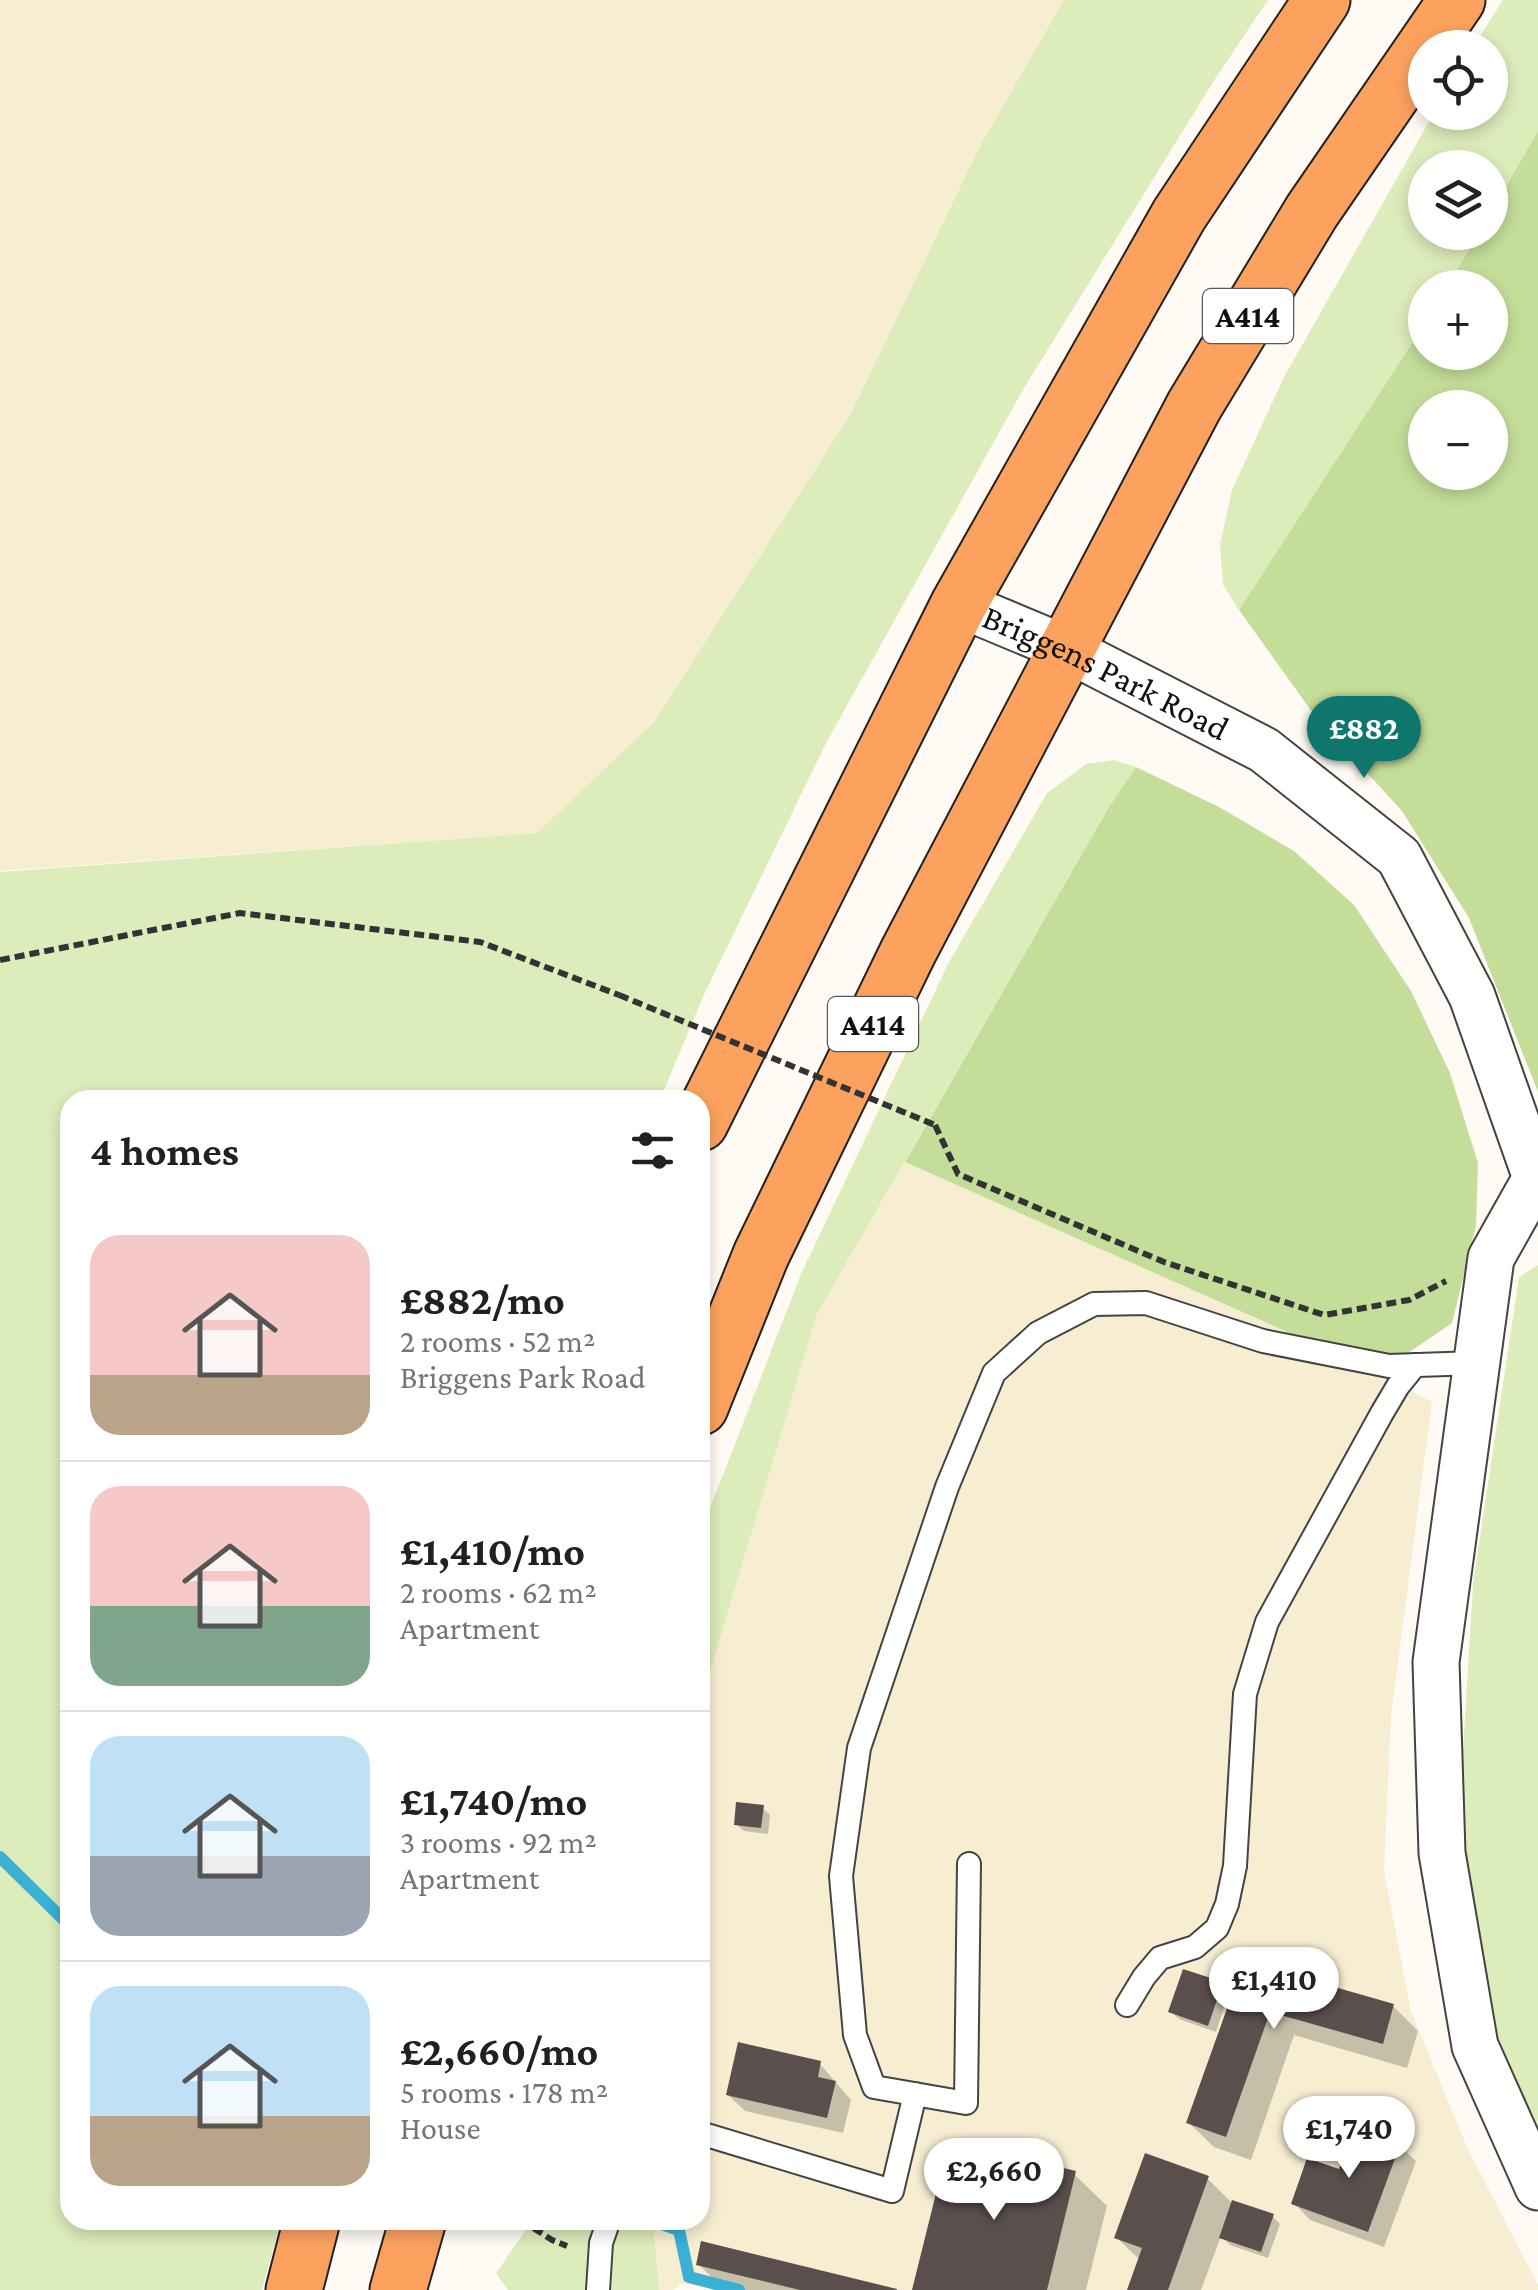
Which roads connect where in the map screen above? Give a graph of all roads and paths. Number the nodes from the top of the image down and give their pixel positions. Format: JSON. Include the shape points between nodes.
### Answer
{"nodes":[{"id":1,"x":1322,"y":0,"type":"edge"},
{"id":2,"x":1456,"y":0,"type":"edge"},
{"id":3,"x":959,"y":604,"type":"junction"},
{"id":4,"x":1067,"y":649,"type":"junction"},
{"id":5,"x":0,"y":960,"type":"edge"},
{"id":6,"x":710,"y":1103,"type":"edge"},
{"id":7,"x":1537,"y":1178,"type":"edge"},
{"id":8,"x":1491,"y":1258,"type":"junction"},
{"id":9,"x":1476,"y":1363,"type":"junction"},
{"id":10,"x":1415,"y":1365,"type":"junction"},
{"id":11,"x":710,"y":1382,"type":"edge"},
{"id":12,"x":969,"y":1864,"type":"dead end"},
{"id":13,"x":1127,"y":2004,"type":"dead end"},
{"id":14,"x":915,"y":2094,"type":"junction"},
{"id":15,"x":710,"y":2136,"type":"edge"},
{"id":16,"x":1538,"y":2187,"type":"edge"},
{"id":17,"x":415,"y":2230,"type":"edge"},
{"id":18,"x":536,"y":2230,"type":"edge"},
{"id":19,"x":606,"y":2230,"type":"edge"},
{"id":20,"x":601,"y":2258,"type":"junction"},
{"id":21,"x":400,"y":2282,"type":"edge"},
{"id":22,"x":598,"y":2290,"type":"edge"}],
"edges":[{"from":1,"to":3,"type":"highway","via":[[1179,215]]},
{"from":2,"to":4,"type":"highway","number":"A414","via":[[1312,211],[1223,357]]},
{"from":3,"to":4,"type":"street","name":"Briggens Park Road"},
{"from":3,"to":6,"type":"highway"},
{"from":4,"to":7,"type":"street","name":"Briggens Park Road","via":[[1264,750],[1399,857],[1472,996]]},
{"from":4,"to":11,"type":"highway","number":"A414","via":[[908,952],[761,1255]]},
{"from":5,"to":8,"type":"path","bridge":true,"via":[[240,913],[480,942],[936,1126],[958,1174],[1164,1262],[1324,1315],[1409,1300]]},
{"from":7,"to":8,"type":"street"},
{"from":8,"to":9,"type":"street"},
{"from":9,"to":10,"type":"lane"},
{"from":9,"to":16,"type":"street","via":[[1436,1662],[1442,1853],[1475,2046]]},
{"from":10,"to":13,"type":"lane","via":[[1267,1622],[1245,1694],[1235,1866],[1217,1928],[1195,1947],[1160,1958]]},
{"from":10,"to":14,"type":"lane","via":[[1389,1366],[1264,1341],[1146,1303],[1094,1304],[1038,1333],[994,1373],[947,1487],[859,1748],[841,1876],[855,2035],[874,2086]]},
{"from":12,"to":14,"type":"lane","via":[[966,2104]]},
{"from":14,"to":15,"type":"lane","via":[[892,2191]]},
{"from":17,"to":21,"type":"highway"},
{"from":18,"to":20,"type":"path"},
{"from":19,"to":20,"type":"lane"},
{"from":20,"to":22,"type":"lane"}]}
